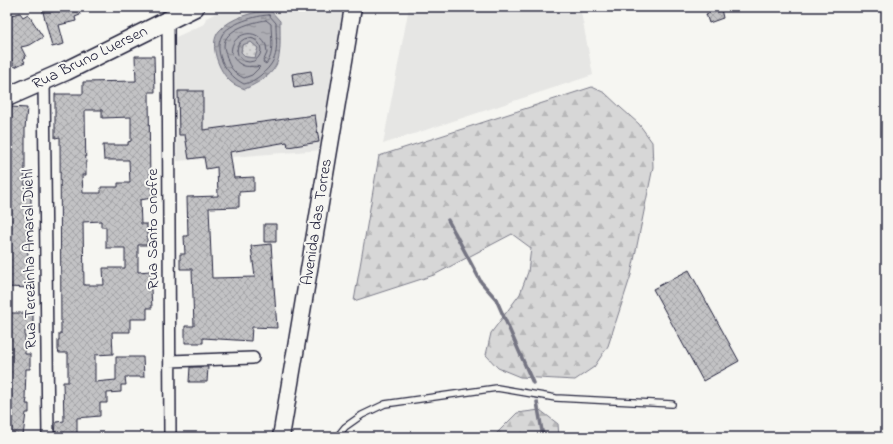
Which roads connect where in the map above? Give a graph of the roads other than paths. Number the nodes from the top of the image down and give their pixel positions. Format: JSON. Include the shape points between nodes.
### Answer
{"nodes":[{"id":1,"x":195,"y":7,"type":"edge"},
{"id":2,"x":353,"y":7,"type":"edge"},
{"id":3,"x":168,"y":20,"type":"junction"},
{"id":4,"x":44,"y":82,"type":"junction"},
{"id":5,"x":7,"y":97,"type":"edge"},
{"id":6,"x":254,"y":358,"type":"dead end"},
{"id":7,"x":170,"y":361,"type":"junction"},
{"id":8,"x":672,"y":404,"type":"dead end"},
{"id":9,"x":48,"y":437,"type":"edge"},
{"id":10,"x":170,"y":437,"type":"edge"},
{"id":11,"x":281,"y":437,"type":"edge"},
{"id":12,"x":337,"y":437,"type":"edge"}],
"edges":[{"from":1,"to":3,"type":"main road","name":"Rua Bruno Luersen"},
{"from":2,"to":11,"type":"main road","name":"Avenida das Torres"},
{"from":3,"to":4,"type":"main road","name":"Rua Bruno Luersen"},
{"from":3,"to":7,"type":"street","name":"Rua Santo Onofre"},
{"from":4,"to":5,"type":"main road","name":"Rua Bruno Luersen"},
{"from":4,"to":9,"type":"street","name":"Rua Terezinha Amaral Diehl"},
{"from":6,"to":7,"type":"street"},
{"from":7,"to":10,"type":"street","name":"Rua Santo Onofre"},
{"from":8,"to":12,"type":"lane","via":[[556,398],[497,388],[385,404],[362,415]]}]}
